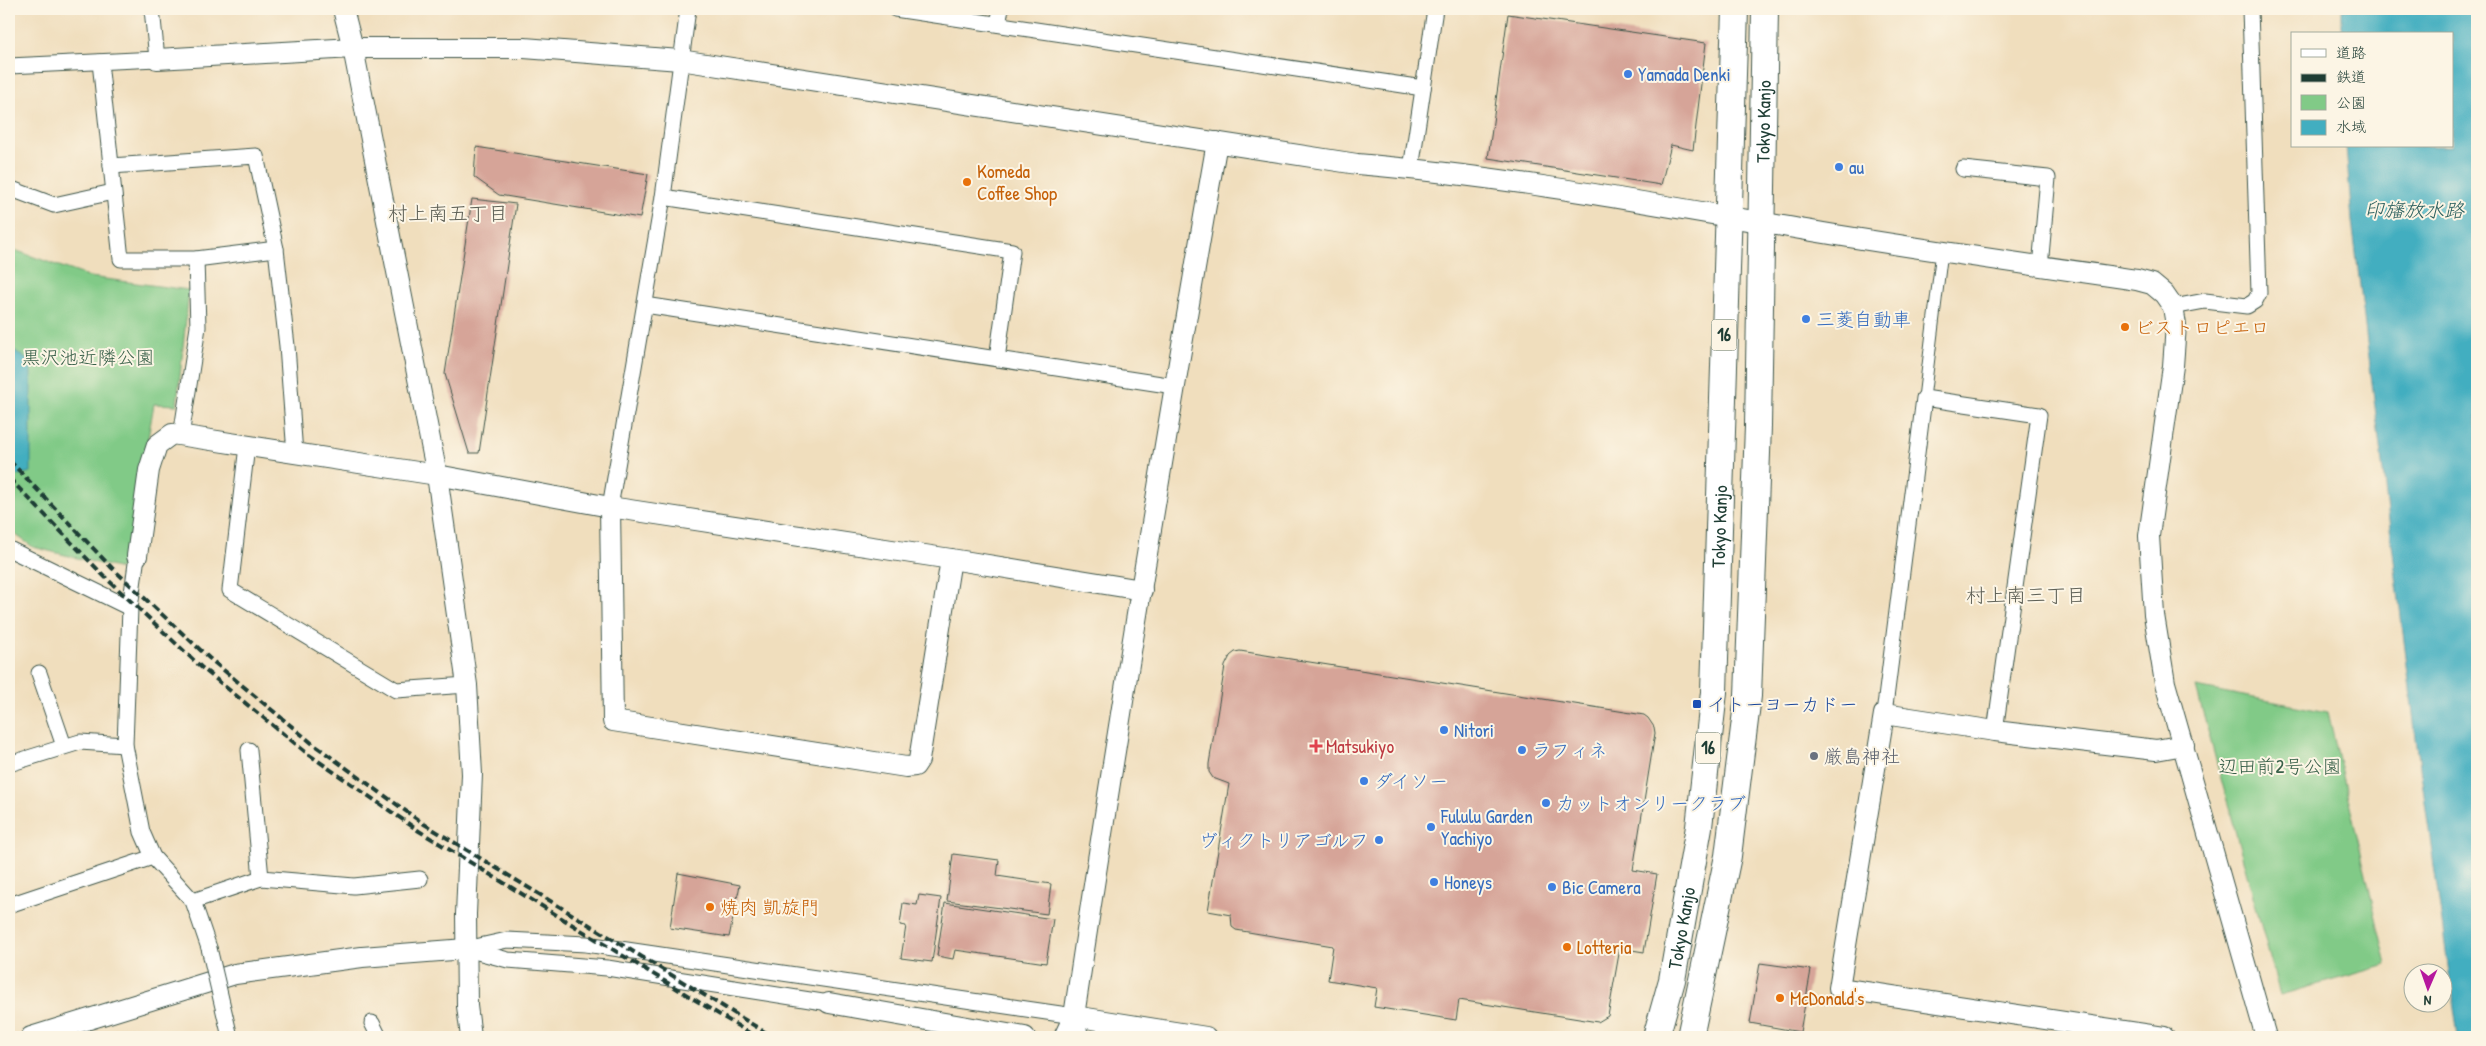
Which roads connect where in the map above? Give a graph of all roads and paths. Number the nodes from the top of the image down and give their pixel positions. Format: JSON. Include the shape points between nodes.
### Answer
{"nodes":[{"id":1,"x":152,"y":9,"type":"edge"},
{"id":2,"x":343,"y":9,"type":"edge"},
{"id":3,"x":688,"y":9,"type":"edge"},
{"id":4,"x":895,"y":9,"type":"edge"},
{"id":5,"x":1001,"y":9,"type":"edge"},
{"id":6,"x":1434,"y":9,"type":"edge"},
{"id":7,"x":1734,"y":9,"type":"edge"},
{"id":8,"x":1765,"y":9,"type":"edge"},
{"id":9,"x":2250,"y":9,"type":"edge"},
{"id":10,"x":998,"y":24,"type":"junction"},
{"id":11,"x":353,"y":48,"type":"junction"},
{"id":12,"x":157,"y":60,"type":"junction"},
{"id":13,"x":680,"y":60,"type":"junction"},
{"id":14,"x":100,"y":62,"type":"junction"},
{"id":15,"x":9,"y":66,"type":"edge"},
{"id":16,"x":1423,"y":88,"type":"junction"},
{"id":17,"x":1217,"y":142,"type":"junction"},
{"id":18,"x":111,"y":166,"type":"junction"},
{"id":19,"x":1410,"y":168,"type":"junction"},
{"id":20,"x":1963,"y":169,"type":"dead end"},
{"id":21,"x":9,"y":188,"type":"edge"},
{"id":22,"x":113,"y":192,"type":"junction"},
{"id":23,"x":662,"y":196,"type":"junction"},
{"id":24,"x":1727,"y":216,"type":"junction"},
{"id":25,"x":1762,"y":222,"type":"junction"},
{"id":26,"x":276,"y":249,"type":"junction"},
{"id":27,"x":1942,"y":251,"type":"junction"},
{"id":28,"x":196,"y":259,"type":"junction"},
{"id":29,"x":2040,"y":266,"type":"junction"},
{"id":30,"x":645,"y":305,"type":"junction"},
{"id":31,"x":2173,"y":307,"type":"junction"},
{"id":32,"x":997,"y":359,"type":"junction"},
{"id":33,"x":1174,"y":386,"type":"junction"},
{"id":34,"x":1924,"y":398,"type":"junction"},
{"id":35,"x":181,"y":436,"type":"junction"},
{"id":36,"x":248,"y":446,"type":"junction"},
{"id":37,"x":295,"y":454,"type":"junction"},
{"id":38,"x":437,"y":475,"type":"junction"},
{"id":39,"x":610,"y":507,"type":"junction"},
{"id":40,"x":9,"y":549,"type":"edge"},
{"id":41,"x":137,"y":556,"type":"joint"},
{"id":42,"x":950,"y":558,"type":"junction"},
{"id":43,"x":1142,"y":590,"type":"junction"},
{"id":44,"x":130,"y":608,"type":"junction"},
{"id":45,"x":39,"y":673,"type":"dead end"},
{"id":46,"x":467,"y":685,"type":"junction"},
{"id":47,"x":1884,"y":714,"type":"junction"},
{"id":48,"x":1995,"y":731,"type":"junction"},
{"id":49,"x":125,"y":745,"type":"junction"},
{"id":50,"x":2184,"y":745,"type":"junction"},
{"id":51,"x":64,"y":746,"type":"junction"},
{"id":52,"x":249,"y":750,"type":"dead end"},
{"id":53,"x":9,"y":764,"type":"edge"},
{"id":54,"x":153,"y":857,"type":"junction"},
{"id":55,"x":262,"y":878,"type":"junction"},
{"id":56,"x":420,"y":880,"type":"dead end"},
{"id":57,"x":193,"y":901,"type":"junction"},
{"id":58,"x":9,"y":905,"type":"edge"},
{"id":59,"x":466,"y":949,"type":"junction"},
{"id":60,"x":829,"y":1003,"type":"joint"},
{"id":61,"x":1074,"y":1016,"type":"junction"},
{"id":62,"x":372,"y":1023,"type":"dead end"},
{"id":63,"x":31,"y":1037,"type":"edge"},
{"id":64,"x":230,"y":1037,"type":"edge"},
{"id":65,"x":379,"y":1037,"type":"edge"},
{"id":66,"x":471,"y":1037,"type":"edge"},
{"id":67,"x":1025,"y":1037,"type":"edge"},
{"id":68,"x":1064,"y":1037,"type":"edge"},
{"id":69,"x":1078,"y":1037,"type":"edge"},
{"id":70,"x":1206,"y":1037,"type":"edge"},
{"id":71,"x":1656,"y":1037,"type":"edge"},
{"id":72,"x":1690,"y":1037,"type":"edge"},
{"id":73,"x":2164,"y":1037,"type":"edge"},
{"id":74,"x":2266,"y":1037,"type":"edge"}],
"edges":[{"from":1,"to":12,"type":"street"},
{"from":2,"to":11,"type":"street"},
{"from":3,"to":13,"type":"street"},
{"from":4,"to":10,"type":"street"},
{"from":5,"to":10,"type":"street"},
{"from":6,"to":16,"type":"street"},
{"from":7,"to":24,"type":"highway","name":"Tokyo Kanjo","number":"16"},
{"from":8,"to":25,"type":"highway","name":"Tokyo Kanjo","number":"16"},
{"from":9,"to":31,"type":"street","via":[[2260,293],[2248,306],[2205,301]]},
{"from":10,"to":16,"type":"street"},
{"from":11,"to":12,"type":"street"},
{"from":11,"to":13,"type":"street","via":[[524,48]]},
{"from":11,"to":38,"type":"street"},
{"from":12,"to":14,"type":"street"},
{"from":13,"to":17,"type":"street"},
{"from":13,"to":23,"type":"street"},
{"from":14,"to":15,"type":"street"},
{"from":14,"to":18,"type":"street"},
{"from":16,"to":19,"type":"street"},
{"from":17,"to":19,"type":"street","via":[[1357,164]]},
{"from":17,"to":33,"type":"street"},
{"from":18,"to":22,"type":"street"},
{"from":18,"to":26,"type":"street","via":[[256,156]]},
{"from":19,"to":24,"type":"street"},
{"from":20,"to":29,"type":"street","via":[[2048,178]]},
{"from":21,"to":22,"type":"street","via":[[54,205]]},
{"from":22,"to":28,"type":"street","via":[[121,259]]},
{"from":23,"to":30,"type":"street"},
{"from":23,"to":32,"type":"street","via":[[1012,251]]},
{"from":24,"to":25,"type":"street"},
{"from":24,"to":71,"type":"highway","name":"Tokyo Kanjo","number":"16","via":[[1714,692],[1699,827],[1672,980]]},
{"from":25,"to":27,"type":"street"},
{"from":25,"to":72,"type":"highway","name":"Tokyo Kanjo","number":"16","via":[[1748,696],[1728,856]]},
{"from":26,"to":28,"type":"street"},
{"from":26,"to":37,"type":"street"},
{"from":27,"to":29,"type":"street"},
{"from":27,"to":34,"type":"street"},
{"from":28,"to":35,"type":"street","via":[[198,327]]},
{"from":29,"to":31,"type":"street","via":[[2152,284]]},
{"from":30,"to":32,"type":"street"},
{"from":30,"to":39,"type":"street"},
{"from":31,"to":50,"type":"street","via":[[2176,325],[2174,366],[2149,536],[2154,615],[2166,683]]},
{"from":32,"to":33,"type":"street"},
{"from":33,"to":43,"type":"street"},
{"from":34,"to":47,"type":"street"},
{"from":34,"to":48,"type":"street","via":[[2039,415]]},
{"from":35,"to":36,"type":"street"},
{"from":35,"to":41,"type":"street","via":[[172,434],[157,445],[149,470]]},
{"from":36,"to":37,"type":"street"},
{"from":36,"to":46,"type":"street","via":[[230,590],[396,690]]},
{"from":37,"to":38,"type":"street"},
{"from":38,"to":39,"type":"street"},
{"from":38,"to":46,"type":"street"},
{"from":39,"to":42,"type":"street"},
{"from":39,"to":42,"type":"street","via":[[614,721],[906,767],[914,766],[919,760]]},
{"from":40,"to":44,"type":"street"},
{"from":41,"to":44,"type":"street"},
{"from":42,"to":43,"type":"street"},
{"from":43,"to":61,"type":"street"},
{"from":44,"to":49,"type":"street"},
{"from":45,"to":51,"type":"street"},
{"from":46,"to":59,"type":"street","via":[[472,774]]},
{"from":47,"to":48,"type":"street"},
{"from":47,"to":73,"type":"street","via":[[1839,988]]},
{"from":48,"to":50,"type":"street","via":[[2156,750]]},
{"from":49,"to":51,"type":"street","via":[[80,742]]},
{"from":49,"to":54,"type":"street","via":[[142,832]]},
{"from":50,"to":74,"type":"street"},
{"from":51,"to":53,"type":"street"},
{"from":52,"to":55,"type":"street"},
{"from":54,"to":57,"type":"street"},
{"from":54,"to":58,"type":"street"},
{"from":55,"to":56,"type":"street","via":[[354,886]]},
{"from":55,"to":57,"type":"street"},
{"from":57,"to":64,"type":"street","bridge":true},
{"from":59,"to":60,"type":"street","via":[[508,960],[607,968]]},
{"from":59,"to":61,"type":"street","via":[[507,940],[586,944]]},
{"from":59,"to":63,"type":"street","via":[[362,957],[234,974]]},
{"from":59,"to":66,"type":"street"},
{"from":60,"to":67,"type":"street"},
{"from":61,"to":68,"type":"street"},
{"from":61,"to":69,"type":"street"},
{"from":61,"to":70,"type":"street"},
{"from":62,"to":65,"type":"street"}]}
